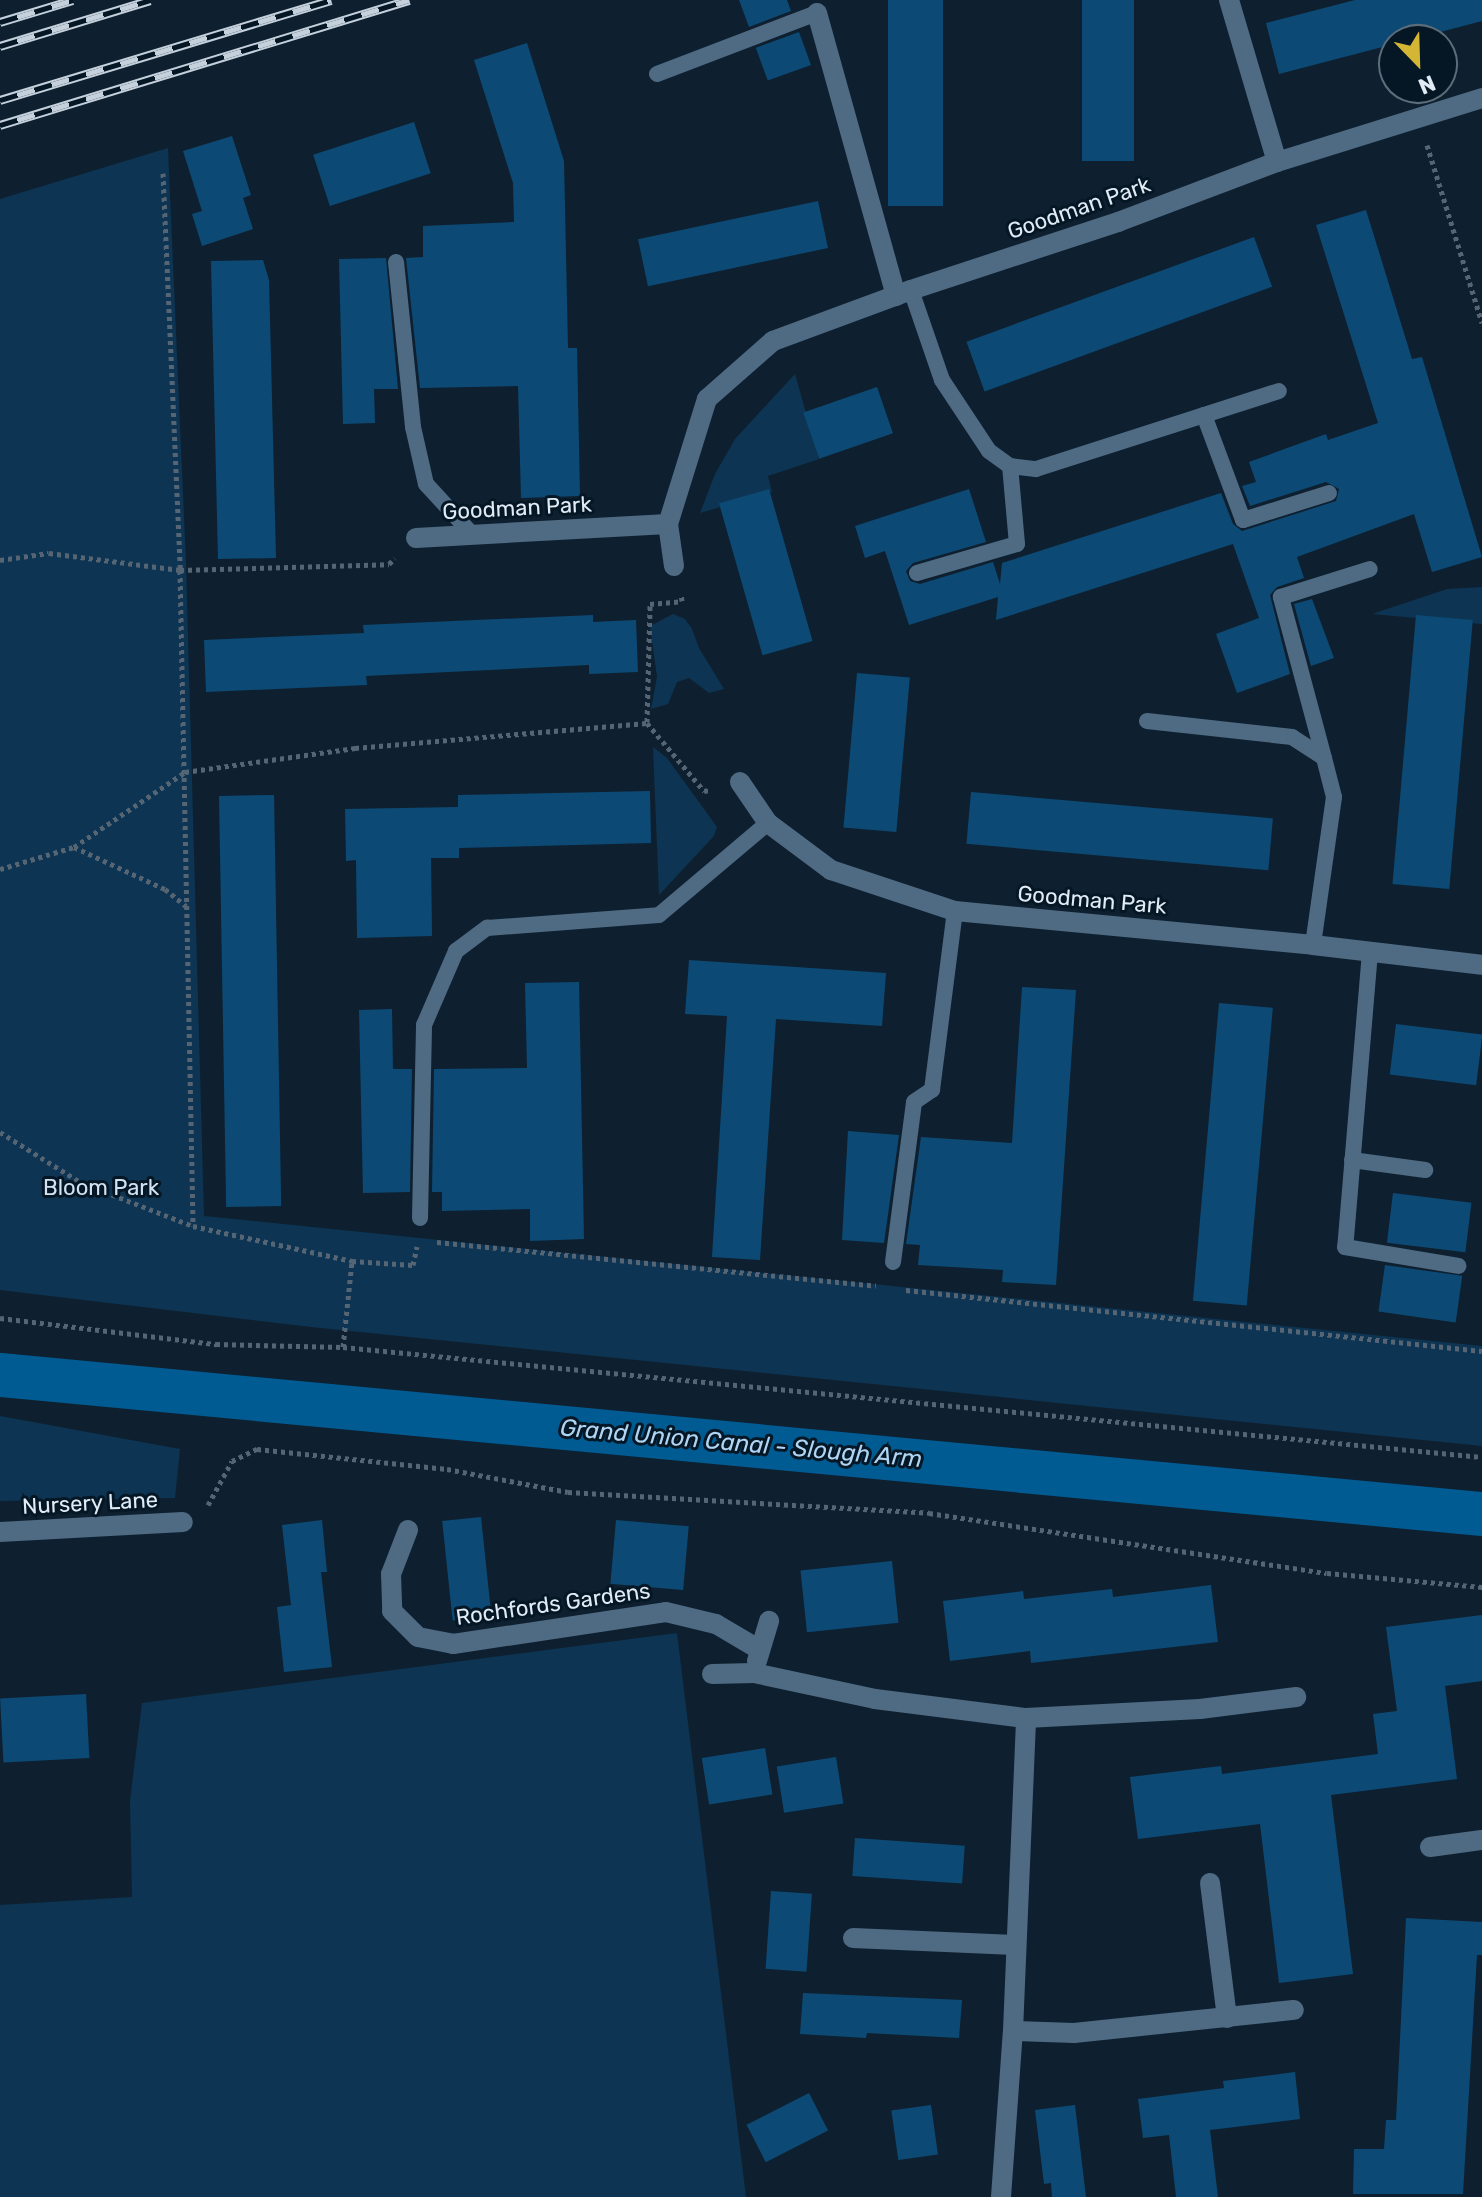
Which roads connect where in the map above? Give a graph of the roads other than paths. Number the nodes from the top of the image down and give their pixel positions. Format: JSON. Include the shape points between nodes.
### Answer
{"nodes":[{"id":1,"x":1229,"y":0,"type":"edge"},
{"id":2,"x":817,"y":13,"type":"joint"},
{"id":3,"x":657,"y":74,"type":"dead end"},
{"id":4,"x":1482,"y":98,"type":"edge"},
{"id":5,"x":1277,"y":162,"type":"junction"},
{"id":6,"x":396,"y":262,"type":"dead end"},
{"id":7,"x":904,"y":293,"type":"junction"},
{"id":8,"x":1279,"y":391,"type":"dead end"},
{"id":9,"x":1204,"y":415,"type":"junction"},
{"id":10,"x":1010,"y":466,"type":"junction"},
{"id":11,"x":1329,"y":493,"type":"dead end"},
{"id":12,"x":668,"y":524,"type":"junction"},
{"id":13,"x":472,"y":534,"type":"junction"},
{"id":14,"x":416,"y":538,"type":"road end"},
{"id":15,"x":674,"y":566,"type":"road end"},
{"id":16,"x":1370,"y":569,"type":"dead end"},
{"id":17,"x":917,"y":573,"type":"dead end"},
{"id":18,"x":1147,"y":721,"type":"dead end"},
{"id":19,"x":1324,"y":758,"type":"junction"},
{"id":20,"x":740,"y":782,"type":"road end"},
{"id":21,"x":768,"y":823,"type":"junction"},
{"id":22,"x":955,"y":911,"type":"junction"},
{"id":23,"x":1313,"y":945,"type":"junction"},
{"id":24,"x":1370,"y":952,"type":"junction"},
{"id":25,"x":1482,"y":965,"type":"edge"},
{"id":26,"x":1352,"y":1160,"type":"junction"},
{"id":27,"x":1425,"y":1170,"type":"dead end"},
{"id":28,"x":420,"y":1218,"type":"road end"},
{"id":29,"x":893,"y":1262,"type":"dead end"},
{"id":30,"x":1458,"y":1266,"type":"dead end"},
{"id":31,"x":183,"y":1522,"type":"road end"},
{"id":32,"x":408,"y":1530,"type":"dead end"},
{"id":33,"x":0,"y":1532,"type":"edge"},
{"id":34,"x":769,"y":1621,"type":"dead end"},
{"id":35,"x":760,"y":1650,"type":"junction"},
{"id":36,"x":754,"y":1673,"type":"junction"},
{"id":37,"x":712,"y":1674,"type":"dead end"},
{"id":38,"x":1296,"y":1697,"type":"dead end"},
{"id":39,"x":1026,"y":1718,"type":"junction"},
{"id":40,"x":1482,"y":1840,"type":"edge"},
{"id":41,"x":1430,"y":1847,"type":"dead end"},
{"id":42,"x":1210,"y":1883,"type":"dead end"},
{"id":43,"x":853,"y":1938,"type":"dead end"},
{"id":44,"x":1015,"y":1945,"type":"junction"},
{"id":45,"x":1294,"y":2010,"type":"dead end"},
{"id":46,"x":1227,"y":2018,"type":"junction"},
{"id":47,"x":1013,"y":2031,"type":"junction"},
{"id":48,"x":1001,"y":2197,"type":"edge"}],
"edges":[{"from":1,"to":5,"type":"street"},
{"from":2,"to":3,"type":"lane"},
{"from":2,"to":7,"type":"street"},
{"from":4,"to":5,"type":"street","name":"Goodman Park"},
{"from":5,"to":7,"type":"street","name":"Goodman Park"},
{"from":6,"to":13,"type":"lane","via":[[413,427],[426,484]]},
{"from":7,"to":10,"type":"lane","via":[[942,380],[989,451]]},
{"from":7,"to":12,"type":"street","name":"Goodman Park","via":[[773,341],[707,399]]},
{"from":8,"to":9,"type":"lane"},
{"from":9,"to":10,"type":"lane","via":[[1036,469]]},
{"from":9,"to":11,"type":"lane","via":[[1243,520]]},
{"from":10,"to":17,"type":"lane","via":[[1017,544]]},
{"from":12,"to":13,"type":"street","name":"Goodman Park"},
{"from":12,"to":15,"type":"street","name":"Goodman Park"},
{"from":13,"to":14,"type":"street","name":"Goodman Park"},
{"from":16,"to":19,"type":"lane","via":[[1281,597]]},
{"from":18,"to":19,"type":"lane","via":[[1292,737]]},
{"from":19,"to":23,"type":"lane","via":[[1334,797]]},
{"from":20,"to":21,"type":"street","name":"Goodman Park"},
{"from":21,"to":22,"type":"street","name":"Goodman Park","via":[[831,870]]},
{"from":21,"to":28,"type":"lane","via":[[659,915],[487,928],[456,951],[424,1025]]},
{"from":22,"to":23,"type":"street","name":"Goodman Park"},
{"from":22,"to":29,"type":"lane","via":[[932,1090],[914,1102]]},
{"from":23,"to":24,"type":"street","name":"Goodman Park"},
{"from":24,"to":25,"type":"street","name":"Goodman Park"},
{"from":24,"to":26,"type":"lane"},
{"from":26,"to":27,"type":"lane"},
{"from":26,"to":30,"type":"lane","via":[[1345,1247]]},
{"from":31,"to":33,"type":"street","name":"Nursery Lane"},
{"from":32,"to":35,"type":"street","name":"Rochfords Gardens","via":[[391,1574],[392,1611],[418,1637],[453,1644],[666,1612],[716,1624]]},
{"from":34,"to":35,"type":"street"},
{"from":35,"to":36,"type":"street"},
{"from":36,"to":37,"type":"street"},
{"from":36,"to":39,"type":"street","via":[[875,1699]]},
{"from":38,"to":39,"type":"street","via":[[1200,1709]]},
{"from":39,"to":44,"type":"street"},
{"from":40,"to":41,"type":"street"},
{"from":42,"to":46,"type":"street"},
{"from":43,"to":44,"type":"street"},
{"from":44,"to":47,"type":"street"},
{"from":45,"to":46,"type":"street"},
{"from":46,"to":47,"type":"street","via":[[1074,2033]]},
{"from":47,"to":48,"type":"street"}]}
